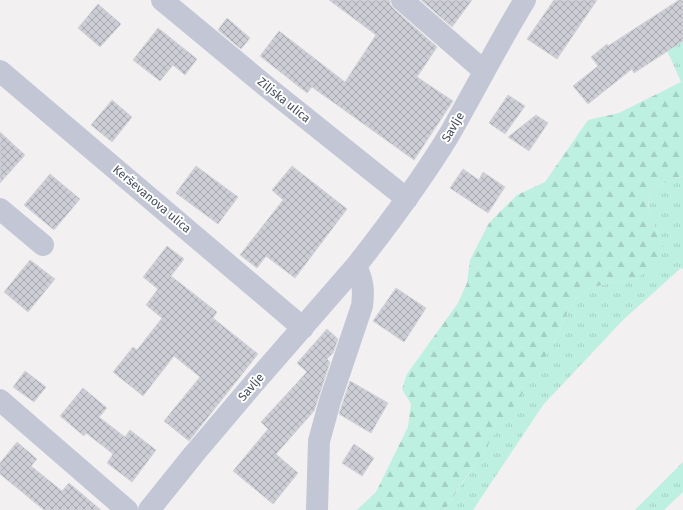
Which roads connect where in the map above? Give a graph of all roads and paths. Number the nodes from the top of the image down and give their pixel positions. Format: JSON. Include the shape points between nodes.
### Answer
{"nodes":[{"id":1,"x":162,"y":0,"type":"edge"},
{"id":2,"x":402,"y":0,"type":"edge"},
{"id":3,"x":525,"y":0,"type":"edge"},
{"id":4,"x":0,"y":70,"type":"edge"},
{"id":5,"x":484,"y":71,"type":"junction"},
{"id":6,"x":407,"y":199,"type":"junction"},
{"id":7,"x":0,"y":209,"type":"edge"},
{"id":8,"x":43,"y":245,"type":"dead end"},
{"id":9,"x":356,"y":266,"type":"junction"},
{"id":10,"x":303,"y":328,"type":"junction"},
{"id":11,"x":0,"y":400,"type":"edge"},
{"id":12,"x":127,"y":510,"type":"edge"},
{"id":13,"x":149,"y":510,"type":"edge"},
{"id":14,"x":317,"y":510,"type":"edge"}],
"edges":[{"from":1,"to":6,"type":"street","name":"Ziljska ulica"},
{"from":2,"to":5,"type":"street"},
{"from":3,"to":5,"type":"street","name":"Savlje"},
{"from":4,"to":10,"type":"street","name":"Kerševanova ulica"},
{"from":5,"to":6,"type":"street","name":"Savlje","via":[[448,136]]},
{"from":6,"to":9,"type":"street","name":"Savlje"},
{"from":7,"to":8,"type":"street"},
{"from":9,"to":10,"type":"street","name":"Savlje"},
{"from":9,"to":14,"type":"street","via":[[362,278],[362,306],[319,441]]},
{"from":10,"to":13,"type":"street","name":"Savlje"},
{"from":11,"to":12,"type":"street"}]}
